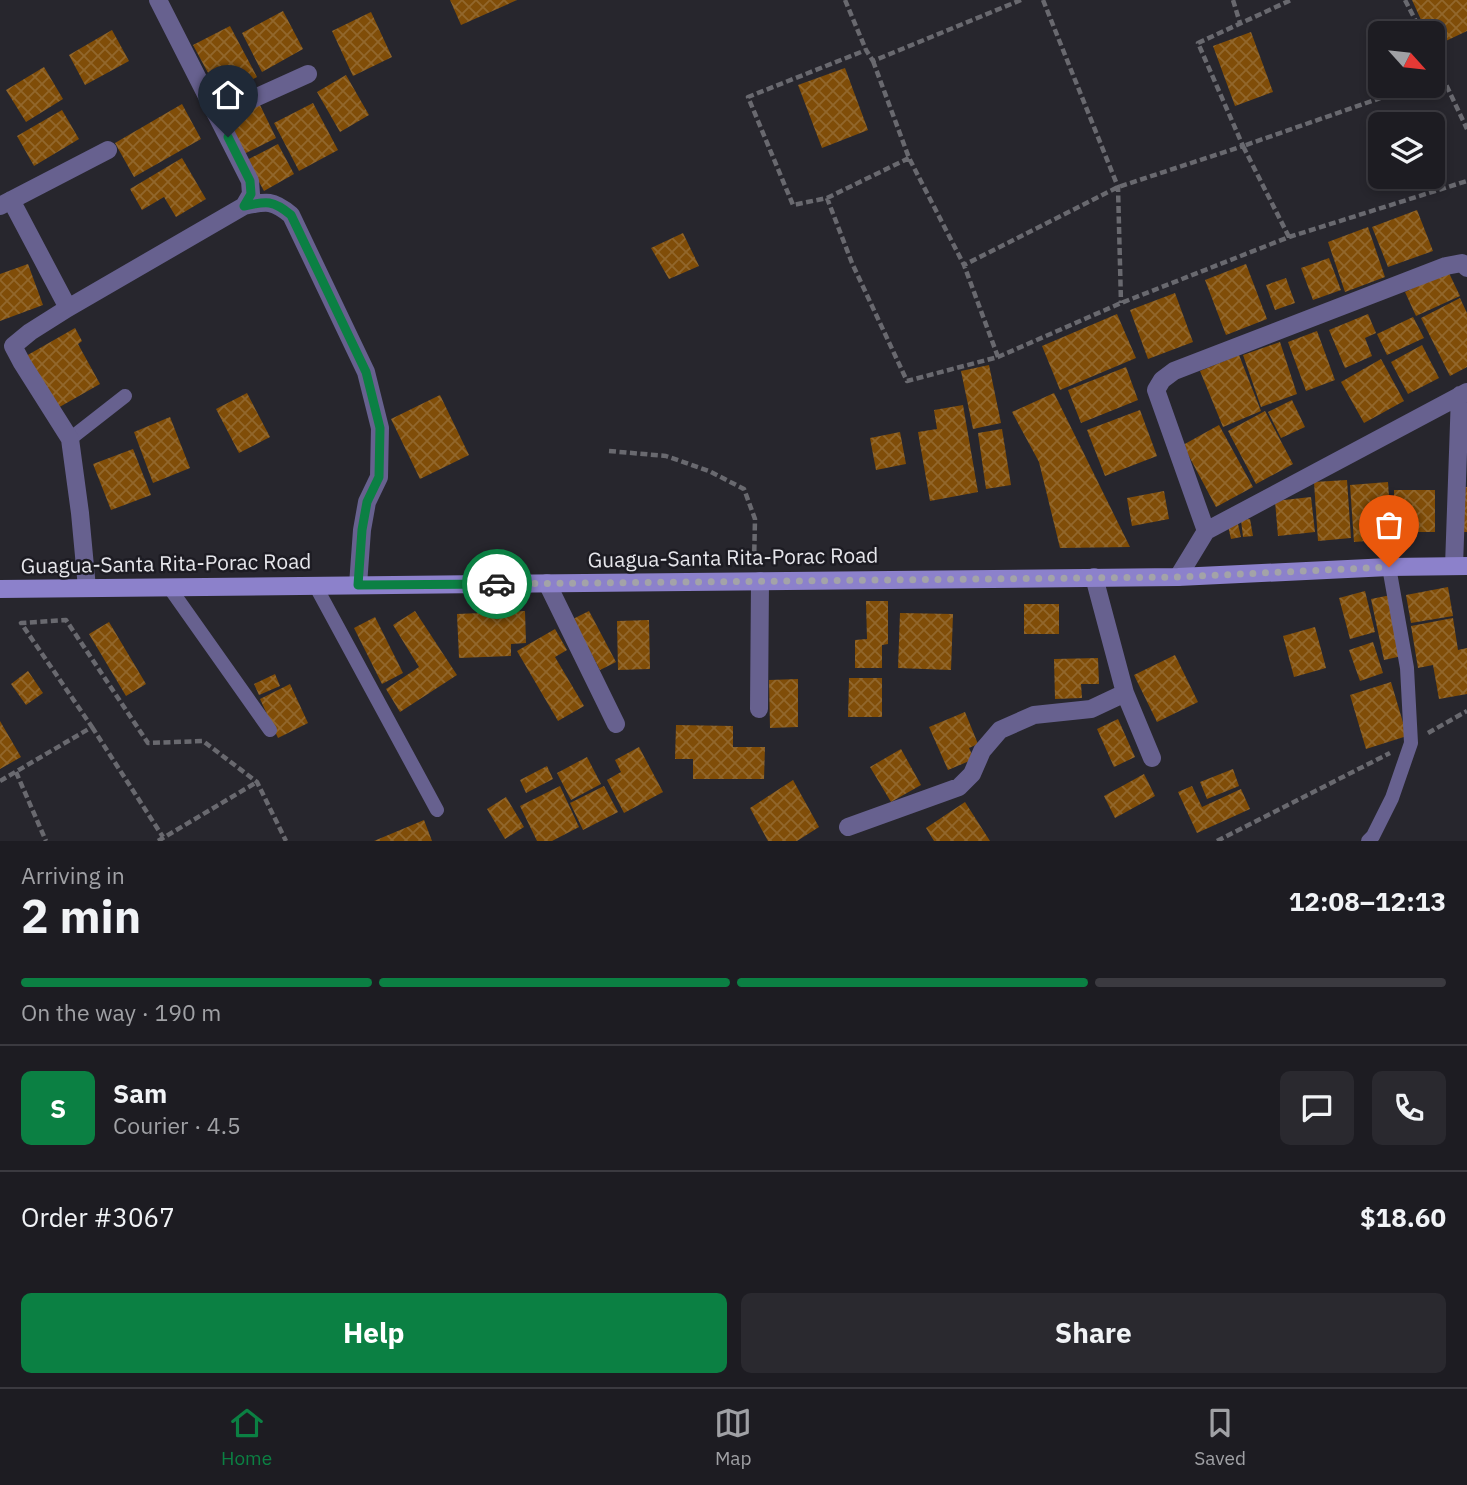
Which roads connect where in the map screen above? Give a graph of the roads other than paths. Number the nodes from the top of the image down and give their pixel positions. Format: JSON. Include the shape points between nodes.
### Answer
{"nodes":[{"id":1,"x":158,"y":0,"type":"edge"},
{"id":2,"x":307,"y":74,"type":"dead end"},
{"id":3,"x":217,"y":115,"type":"junction"},
{"id":4,"x":108,"y":150,"type":"dead end"},
{"id":5,"x":6,"y":203,"type":"edge"},
{"id":6,"x":244,"y":206,"type":"junction"},
{"id":7,"x":1467,"y":268,"type":"edge"},
{"id":8,"x":68,"y":308,"type":"junction"},
{"id":9,"x":7,"y":350,"type":"edge"},
{"id":10,"x":1463,"y":394,"type":"edge"},
{"id":11,"x":125,"y":396,"type":"dead end"},
{"id":12,"x":70,"y":439,"type":"junction"},
{"id":13,"x":1206,"y":531,"type":"junction"},
{"id":14,"x":1461,"y":566,"type":"edge"},
{"id":15,"x":1389,"y":567,"type":"junction"},
{"id":16,"x":1178,"y":577,"type":"junction"},
{"id":17,"x":1094,"y":578,"type":"junction"},
{"id":18,"x":757,"y":581,"type":"junction"},
{"id":19,"x":547,"y":583,"type":"junction"},
{"id":20,"x":315,"y":585,"type":"junction"},
{"id":21,"x":358,"y":585,"type":"junction"},
{"id":22,"x":169,"y":587,"type":"junction"},
{"id":23,"x":87,"y":588,"type":"junction"},
{"id":24,"x":0,"y":589,"type":"edge"},
{"id":25,"x":1125,"y":693,"type":"junction"},
{"id":26,"x":760,"y":709,"type":"dead end"},
{"id":27,"x":616,"y":724,"type":"dead end"},
{"id":28,"x":270,"y":730,"type":"dead end"},
{"id":29,"x":1152,"y":758,"type":"dead end"},
{"id":30,"x":436,"y":810,"type":"dead end"},
{"id":31,"x":848,"y":827,"type":"dead end"},
{"id":32,"x":1368,"y":841,"type":"edge"}],
"edges":[{"from":1,"to":3,"type":"street"},
{"from":2,"to":3,"type":"street"},
{"from":3,"to":6,"type":"street","via":[[250,181],[251,194]]},
{"from":4,"to":5,"type":"street"},
{"from":5,"to":8,"type":"street"},
{"from":6,"to":8,"type":"street"},
{"from":6,"to":21,"type":"street","via":[[264,201],[291,215],[366,372],[380,428],[379,477],[367,502]]},
{"from":7,"to":13,"type":"street","via":[[1462,263],[1446,266],[1174,370],[1162,380],[1156,390]]},
{"from":8,"to":9,"type":"street"},
{"from":9,"to":12,"type":"street","via":[[22,363]]},
{"from":10,"to":13,"type":"street"},
{"from":10,"to":14,"type":"street"},
{"from":11,"to":12,"type":"lane"},
{"from":12,"to":23,"type":"street"},
{"from":13,"to":16,"type":"street"},
{"from":14,"to":15,"type":"main road","name":"Guagua-Santa Rita-Porac Road"},
{"from":15,"to":16,"type":"main road","name":"Guagua-Santa Rita-Porac Road"},
{"from":15,"to":32,"type":"lane","via":[[1407,668],[1411,743],[1392,798]]},
{"from":16,"to":17,"type":"main road","name":"Guagua-Santa Rita-Porac Road"},
{"from":17,"to":18,"type":"main road","name":"Guagua-Santa Rita-Porac Road"},
{"from":17,"to":25,"type":"street"},
{"from":18,"to":19,"type":"main road","name":"Guagua-Santa Rita-Porac Road"},
{"from":18,"to":26,"type":"street"},
{"from":19,"to":21,"type":"main road","name":"Guagua-Santa Rita-Porac Road"},
{"from":19,"to":27,"type":"street"},
{"from":20,"to":21,"type":"main road","name":"Guagua-Santa Rita-Porac Road"},
{"from":20,"to":22,"type":"main road","name":"Guagua-Santa Rita-Porac Road"},
{"from":20,"to":30,"type":"lane"},
{"from":22,"to":23,"type":"main road","name":"Guagua-Santa Rita-Porac Road"},
{"from":22,"to":28,"type":"lane"},
{"from":23,"to":24,"type":"main road","name":"Guagua-Santa Rita-Porac Road"},
{"from":25,"to":29,"type":"street"},
{"from":25,"to":31,"type":"street","via":[[1091,709],[1034,715],[1000,730],[959,788]]}]}
